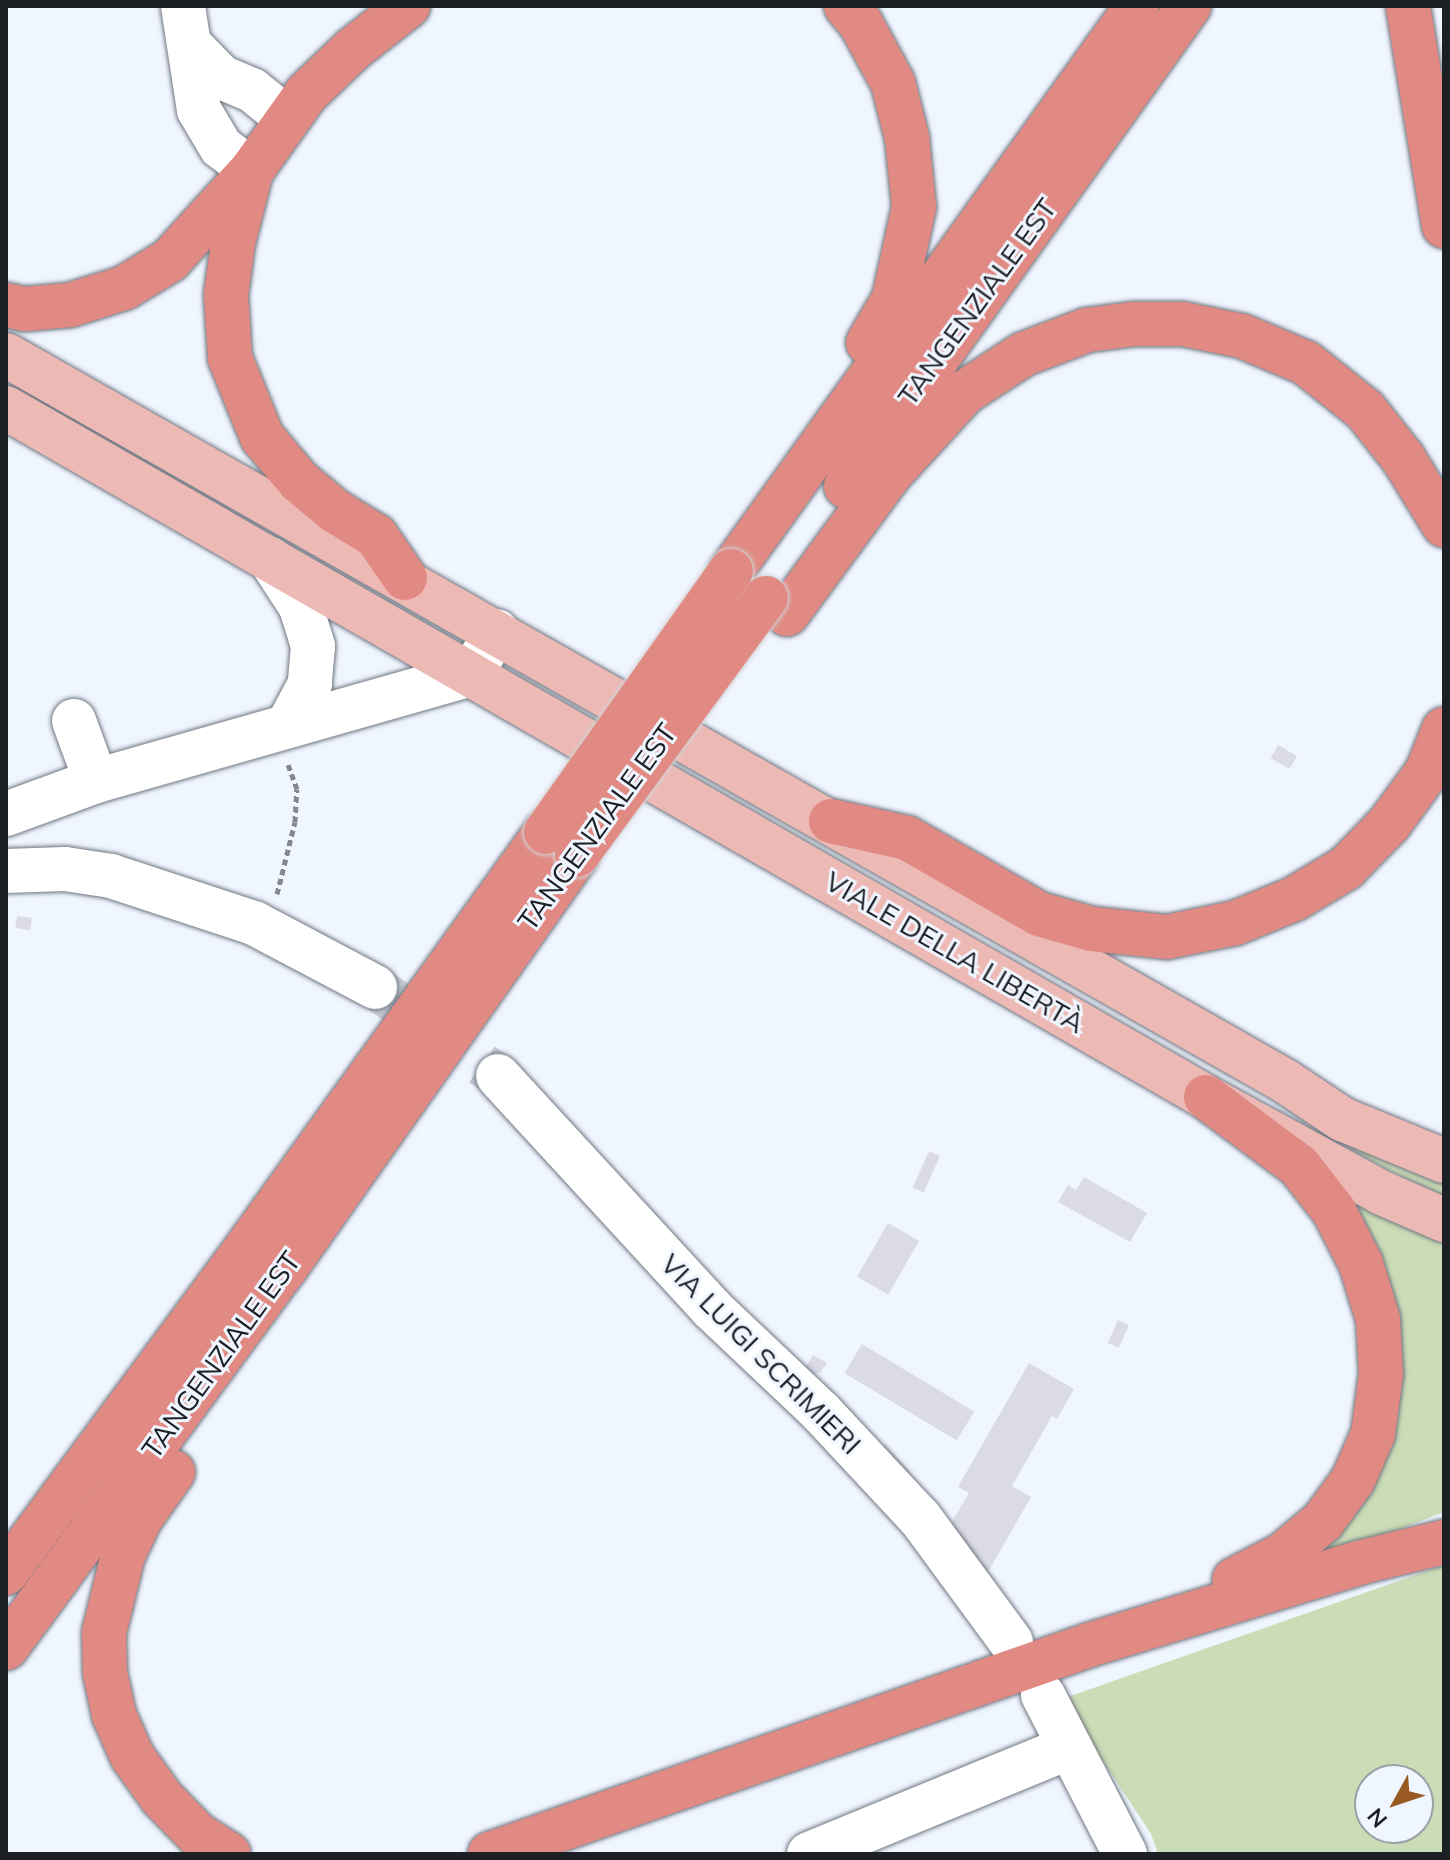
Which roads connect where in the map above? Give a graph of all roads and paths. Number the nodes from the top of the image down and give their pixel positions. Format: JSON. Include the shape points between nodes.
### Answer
{"nodes":[{"id":1,"x":408,"y":6,"type":"edge"},
{"id":2,"x":846,"y":6,"type":"edge"},
{"id":3,"x":1137,"y":6,"type":"edge"},
{"id":4,"x":1189,"y":6,"type":"edge"},
{"id":5,"x":1408,"y":6,"type":"edge"},
{"id":6,"x":187,"y":26,"type":"edge"},
{"id":7,"x":288,"y":119,"type":"junction"},
{"id":8,"x":252,"y":170,"type":"junction"},
{"id":9,"x":1444,"y":226,"type":"edge"},
{"id":10,"x":6,"y":305,"type":"edge"},
{"id":11,"x":6,"y":355,"type":"edge"},
{"id":12,"x":6,"y":408,"type":"edge"},
{"id":13,"x":1444,"y":525,"type":"edge"},
{"id":14,"x":270,"y":559,"type":"junction"},
{"id":15,"x":721,"y":566,"type":"junction"},
{"id":16,"x":405,"y":578,"type":"junction"},
{"id":17,"x":776,"y":606,"type":"junction"},
{"id":18,"x":497,"y":631,"type":"junction"},
{"id":19,"x":471,"y":674,"type":"junction"},
{"id":20,"x":74,"y":721,"type":"dead end"},
{"id":21,"x":288,"y":725,"type":"junction"},
{"id":22,"x":1444,"y":729,"type":"edge"},
{"id":23,"x":606,"y":779,"type":"junction"},
{"id":24,"x":96,"y":781,"type":"junction"},
{"id":25,"x":6,"y":814,"type":"edge"},
{"id":26,"x":831,"y":821,"type":"junction"},
{"id":27,"x":561,"y":844,"type":"junction"},
{"id":28,"x":6,"y":871,"type":"edge"},
{"id":29,"x":288,"y":941,"type":"junction"},
{"id":30,"x":375,"y":987,"type":"tunnel mouth"},
{"id":31,"x":498,"y":1076,"type":"tunnel mouth"},
{"id":32,"x":1206,"y":1097,"type":"junction"},
{"id":33,"x":1444,"y":1161,"type":"edge"},
{"id":34,"x":1444,"y":1220,"type":"edge"},
{"id":35,"x":250,"y":1243,"type":"junction"},
{"id":36,"x":284,"y":1270,"type":"junction"},
{"id":37,"x":6,"y":1520,"type":"edge"},
{"id":38,"x":1444,"y":1542,"type":"edge"},
{"id":39,"x":6,"y":1573,"type":"edge"},
{"id":40,"x":1011,"y":1642,"type":"dead end"},
{"id":41,"x":1089,"y":1645,"type":"junction"},
{"id":42,"x":6,"y":1648,"type":"edge"},
{"id":43,"x":1043,"y":1695,"type":"dead end"},
{"id":44,"x":1068,"y":1748,"type":"junction"},
{"id":45,"x":492,"y":1852,"type":"edge"},
{"id":46,"x":229,"y":1854,"type":"edge"},
{"id":47,"x":809,"y":1854,"type":"edge"},
{"id":48,"x":1125,"y":1854,"type":"edge"}],
"edges":[{"from":1,"to":7,"type":"highway","via":[[353,49]]},
{"from":2,"to":15,"type":"highway","via":[[893,83],[907,138],[914,207],[894,299]]},
{"from":3,"to":15,"type":"highway","name":"TANGENZIALE EST"},
{"from":4,"to":17,"type":"highway","name":"TANGENZIALE EST"},
{"from":5,"to":9,"type":"highway"},
{"from":6,"to":7,"type":"street","via":[[221,77],[252,90]]},
{"from":6,"to":8,"type":"street","via":[[199,110],[221,147]]},
{"from":7,"to":8,"type":"highway"},
{"from":8,"to":10,"type":"highway","via":[[170,260],[124,288],[70,305]]},
{"from":8,"to":16,"type":"highway","via":[[226,295],[230,358],[262,437],[299,481],[376,536]]},
{"from":11,"to":16,"type":"main road","name":"VIALE DELLA LIBERTÀ"},
{"from":12,"to":14,"type":"main road","name":"VIALE DELLA LIBERTÀ"},
{"from":13,"to":17,"type":"highway","via":[[1403,458],[1365,410],[1306,363],[1242,336],[1183,324],[1133,324],[1087,330],[1024,354],[965,392]]},
{"from":14,"to":19,"type":"main road","name":"VIALE DELLA LIBERTÀ"},
{"from":14,"to":21,"type":"street","via":[[301,607],[313,646],[310,684]]},
{"from":15,"to":23,"type":"highway","bridge":true,"via":[[640,661]]},
{"from":16,"to":18,"type":"main road","name":"VIALE DELLA LIBERTÀ"},
{"from":17,"to":23,"type":"highway","bridge":true,"via":[[714,708]]},
{"from":18,"to":19,"type":"street"},
{"from":18,"to":26,"type":"main road","name":"VIALE DELLA LIBERTÀ"},
{"from":19,"to":21,"type":"street"},
{"from":19,"to":32,"type":"main road","name":"VIALE DELLA LIBERTÀ"},
{"from":20,"to":24,"type":"street"},
{"from":21,"to":24,"type":"street"},
{"from":21,"to":29,"type":"path","via":[[285,757],[297,789],[295,822],[275,902]]},
{"from":22,"to":26,"type":"highway","via":[[1427,772],[1389,824],[1346,868],[1294,899],[1235,923],[1167,937],[1092,929],[1039,914],[907,838]]},
{"from":23,"to":27,"type":"highway","name":"TANGENZIALE EST","bridge":true},
{"from":24,"to":25,"type":"street"},
{"from":26,"to":33,"type":"main road","name":"VIALE DELLA LIBERTÀ","via":[[1285,1081],[1342,1119]]},
{"from":27,"to":35,"type":"highway","name":"TANGENZIALE EST"},
{"from":27,"to":36,"type":"highway","name":"TANGENZIALE EST"},
{"from":28,"to":29,"type":"street","via":[[65,869],[111,876],[254,923]]},
{"from":29,"to":30,"type":"street"},
{"from":31,"to":40,"type":"street","name":"VIA LUIGI SCRIMIERI","via":[[711,1308],[821,1412],[920,1518]]},
{"from":32,"to":34,"type":"main road","name":"VIALE DELLA LIBERTÀ","via":[[1382,1193]]},
{"from":32,"to":41,"type":"highway","via":[[1299,1166],[1334,1211],[1361,1264],[1378,1319],[1381,1374],[1373,1434],[1353,1480],[1323,1521],[1284,1554]]},
{"from":35,"to":37,"type":"highway","via":[[171,1314],[42,1484]]},
{"from":35,"to":39,"type":"highway","name":"TANGENZIALE EST"},
{"from":36,"to":42,"type":"highway","name":"TANGENZIALE EST"},
{"from":36,"to":46,"type":"highway","via":[[240,1374],[140,1519],[123,1555],[104,1633],[114,1715],[132,1756],[180,1817]]},
{"from":38,"to":41,"type":"highway"},
{"from":41,"to":45,"type":"highway"},
{"from":43,"to":44,"type":"street"},
{"from":44,"to":47,"type":"street"},
{"from":44,"to":48,"type":"street"}]}
